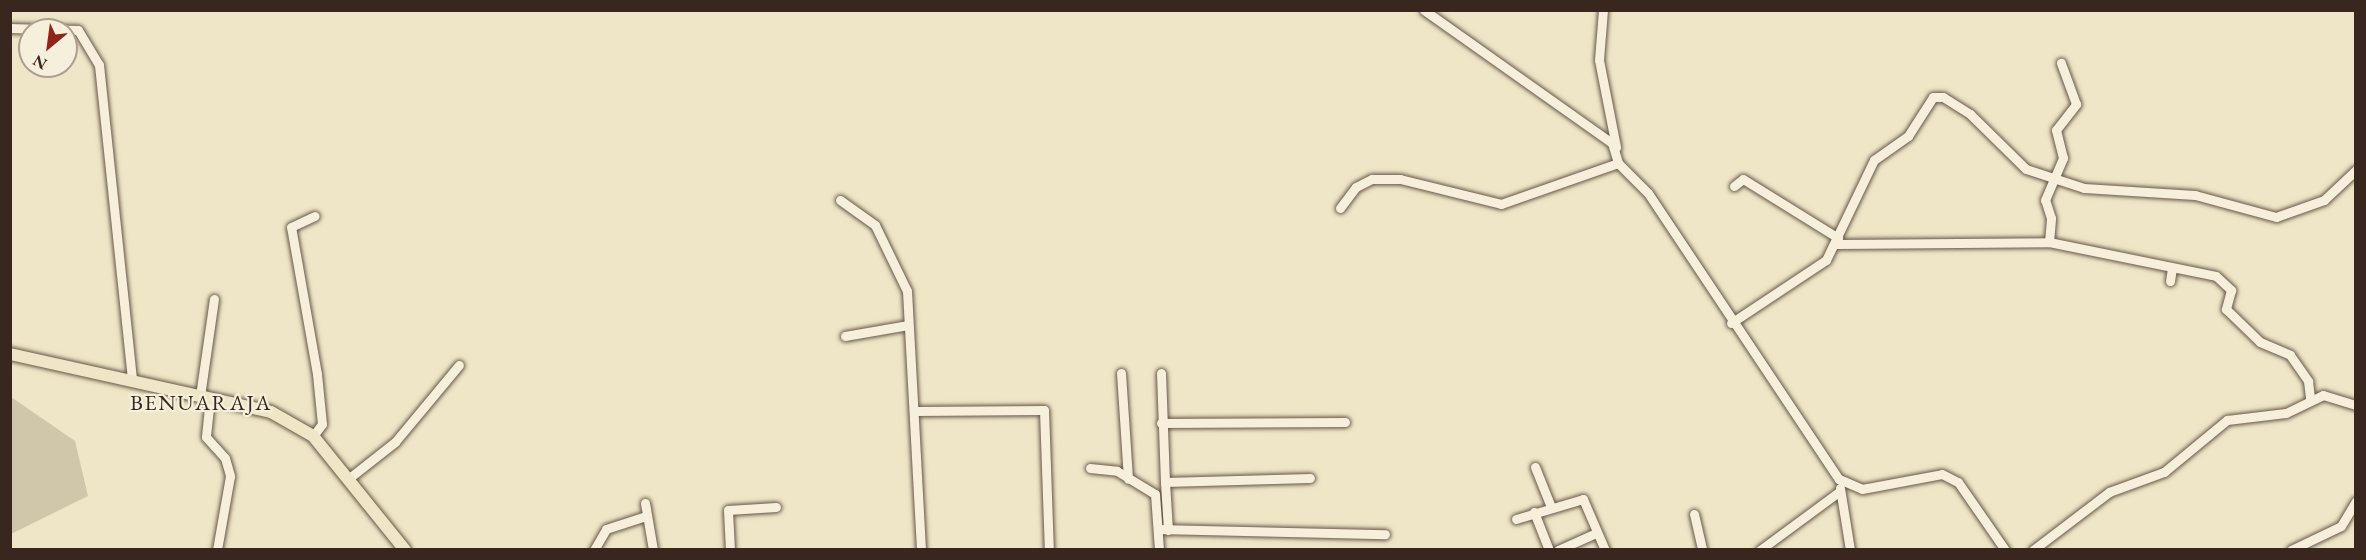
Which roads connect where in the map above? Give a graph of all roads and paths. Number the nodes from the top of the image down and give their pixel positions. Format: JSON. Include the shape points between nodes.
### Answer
{"nodes":[{"id":1,"x":1424,"y":10,"type":"edge"},
{"id":2,"x":1603,"y":10,"type":"edge"},
{"id":3,"x":10,"y":28,"type":"edge"},
{"id":4,"x":2061,"y":63,"type":"dead end"},
{"id":5,"x":1617,"y":152,"type":"junction"},
{"id":6,"x":1618,"y":163,"type":"junction"},
{"id":7,"x":2355,"y":170,"type":"edge"},
{"id":8,"x":2051,"y":179,"type":"junction"},
{"id":9,"x":1734,"y":186,"type":"dead end"},
{"id":10,"x":840,"y":200,"type":"dead end"},
{"id":11,"x":1340,"y":208,"type":"dead end"},
{"id":12,"x":315,"y":216,"type":"dead end"},
{"id":13,"x":1838,"y":241,"type":"junction"},
{"id":14,"x":2049,"y":242,"type":"junction"},
{"id":15,"x":2172,"y":269,"type":"junction"},
{"id":16,"x":2170,"y":281,"type":"dead end"},
{"id":17,"x":214,"y":299,"type":"dead end"},
{"id":18,"x":1731,"y":323,"type":"junction"},
{"id":19,"x":908,"y":325,"type":"junction"},
{"id":20,"x":845,"y":336,"type":"dead end"},
{"id":21,"x":10,"y":354,"type":"edge"},
{"id":22,"x":459,"y":365,"type":"dead end"},
{"id":23,"x":1121,"y":373,"type":"dead end"},
{"id":24,"x":1161,"y":373,"type":"dead end"},
{"id":25,"x":132,"y":380,"type":"junction"},
{"id":26,"x":205,"y":397,"type":"junction"},
{"id":27,"x":2310,"y":398,"type":"junction"},
{"id":28,"x":2355,"y":405,"type":"edge"},
{"id":29,"x":915,"y":411,"type":"junction"},
{"id":30,"x":1345,"y":422,"type":"dead end"},
{"id":31,"x":1161,"y":423,"type":"junction"},
{"id":32,"x":313,"y":436,"type":"junction"},
{"id":33,"x":1535,"y":467,"type":"dead end"},
{"id":34,"x":1090,"y":468,"type":"dead end"},
{"id":35,"x":1310,"y":478,"type":"dead end"},
{"id":36,"x":348,"y":479,"type":"junction"},
{"id":37,"x":1128,"y":479,"type":"junction"},
{"id":38,"x":1165,"y":482,"type":"junction"},
{"id":39,"x":1844,"y":489,"type":"junction"},
{"id":40,"x":2355,"y":501,"type":"edge"},
{"id":41,"x":645,"y":503,"type":"dead end"},
{"id":42,"x":776,"y":507,"type":"dead end"},
{"id":43,"x":1551,"y":507,"type":"junction"},
{"id":44,"x":1534,"y":512,"type":"junction"},
{"id":45,"x":1694,"y":514,"type":"dead end"},
{"id":46,"x":646,"y":516,"type":"junction"},
{"id":47,"x":1516,"y":519,"type":"dead end"},
{"id":48,"x":1163,"y":530,"type":"junction"},
{"id":49,"x":1596,"y":533,"type":"junction"},
{"id":50,"x":1385,"y":534,"type":"dead end"},
{"id":51,"x":217,"y":549,"type":"edge"},
{"id":52,"x":405,"y":549,"type":"edge"},
{"id":53,"x":594,"y":549,"type":"edge"},
{"id":54,"x":653,"y":549,"type":"edge"},
{"id":55,"x":730,"y":549,"type":"edge"},
{"id":56,"x":921,"y":549,"type":"edge"},
{"id":57,"x":1049,"y":549,"type":"edge"},
{"id":58,"x":1159,"y":549,"type":"edge"},
{"id":59,"x":1549,"y":549,"type":"edge"},
{"id":60,"x":1558,"y":549,"type":"edge"},
{"id":61,"x":1605,"y":549,"type":"edge"},
{"id":62,"x":1702,"y":549,"type":"edge"},
{"id":63,"x":1760,"y":549,"type":"edge"},
{"id":64,"x":1850,"y":549,"type":"edge"},
{"id":65,"x":2005,"y":549,"type":"edge"},
{"id":66,"x":2033,"y":549,"type":"edge"},
{"id":67,"x":2291,"y":549,"type":"edge"}],
"edges":[{"from":1,"to":5,"type":"street","via":[[1612,143]]},
{"from":2,"to":5,"type":"street","via":[[1599,60]]},
{"from":3,"to":25,"type":"street","via":[[78,30],[99,65]]},
{"from":4,"to":8,"type":"street","via":[[2076,105],[2058,126],[2063,158]]},
{"from":5,"to":6,"type":"street"},
{"from":6,"to":11,"type":"street","via":[[1500,204],[1400,179],[1372,178],[1356,187]]},
{"from":6,"to":18,"type":"street","via":[[1648,193]]},
{"from":7,"to":8,"type":"street","via":[[2315,206],[2276,217],[2195,195],[2084,188]]},
{"from":8,"to":13,"type":"street","via":[[2004,151],[1970,114],[1943,96],[1933,98],[1908,136],[1874,160]]},
{"from":8,"to":14,"type":"street","via":[[2044,200],[2051,218]]},
{"from":9,"to":13,"type":"street","via":[[1743,179]]},
{"from":10,"to":19,"type":"street","via":[[875,225],[905,284]]},
{"from":12,"to":32,"type":"street","via":[[291,227],[317,374],[322,424]]},
{"from":13,"to":14,"type":"street"},
{"from":13,"to":18,"type":"street","via":[[1826,260]]},
{"from":14,"to":15,"type":"street"},
{"from":15,"to":16,"type":"street"},
{"from":15,"to":27,"type":"street","via":[[2216,276],[2224,283],[2231,290],[2226,309],[2260,342],[2290,355],[2307,381]]},
{"from":17,"to":26,"type":"street"},
{"from":18,"to":39,"type":"street"},
{"from":19,"to":20,"type":"street"},
{"from":19,"to":29,"type":"street"},
{"from":21,"to":25,"type":"main road"},
{"from":22,"to":36,"type":"street","via":[[394,442]]},
{"from":23,"to":37,"type":"street"},
{"from":24,"to":31,"type":"street"},
{"from":25,"to":26,"type":"main road"},
{"from":26,"to":32,"type":"main road","via":[[271,412]]},
{"from":26,"to":51,"type":"street","via":[[206,437],[225,458],[230,476]]},
{"from":27,"to":28,"type":"street","via":[[2336,396]]},
{"from":27,"to":66,"type":"street","via":[[2286,413],[2227,420],[2210,429],[2164,472],[2109,492]]},
{"from":29,"to":56,"type":"street"},
{"from":29,"to":57,"type":"street","via":[[1044,410]]},
{"from":30,"to":31,"type":"street"},
{"from":31,"to":38,"type":"street"},
{"from":32,"to":36,"type":"main road"},
{"from":33,"to":43,"type":"street"},
{"from":34,"to":37,"type":"street","via":[[1117,471]]},
{"from":35,"to":38,"type":"street"},
{"from":36,"to":52,"type":"main road"},
{"from":37,"to":48,"type":"street","via":[[1155,494]]},
{"from":38,"to":48,"type":"street"},
{"from":39,"to":63,"type":"street"},
{"from":39,"to":64,"type":"street"},
{"from":39,"to":65,"type":"street","via":[[1942,474],[1958,482]]},
{"from":40,"to":67,"type":"street","via":[[2341,526]]},
{"from":41,"to":46,"type":"street"},
{"from":42,"to":55,"type":"street","via":[[728,510]]},
{"from":43,"to":44,"type":"street"},
{"from":43,"to":49,"type":"street","via":[[1583,499]]},
{"from":44,"to":47,"type":"street"},
{"from":44,"to":59,"type":"street"},
{"from":45,"to":62,"type":"street"},
{"from":46,"to":53,"type":"street","via":[[606,529]]},
{"from":46,"to":54,"type":"street"},
{"from":48,"to":50,"type":"street"},
{"from":48,"to":58,"type":"street"},
{"from":49,"to":60,"type":"street"},
{"from":49,"to":61,"type":"street"}]}
